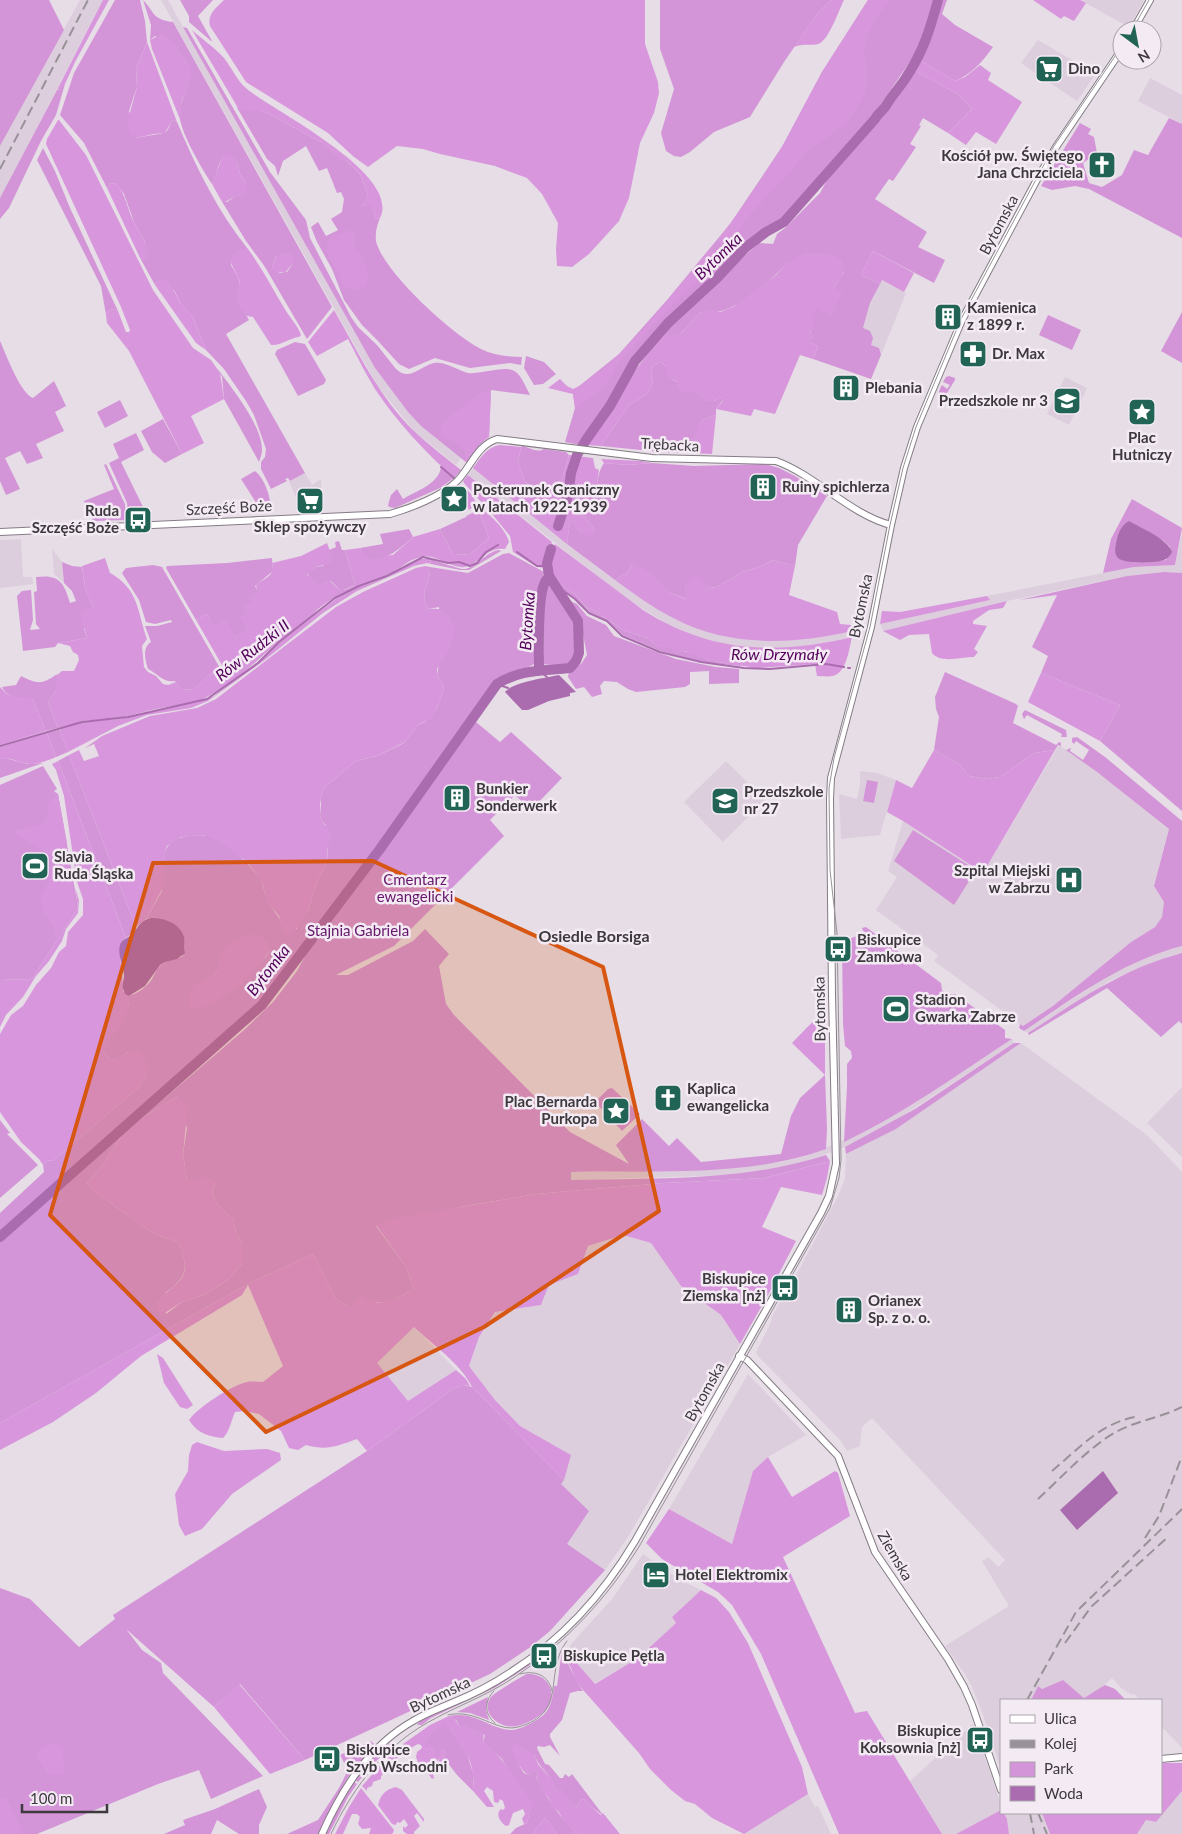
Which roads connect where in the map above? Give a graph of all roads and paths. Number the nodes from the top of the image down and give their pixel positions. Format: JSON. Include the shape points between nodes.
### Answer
{"nodes":[{"id":1,"x":1150,"y":0,"type":"edge"},
{"id":2,"x":1139,"y":20,"type":"edge"},
{"id":3,"x":1112,"y":64,"type":"edge"},
{"id":4,"x":453,"y":484,"type":"joint"},
{"id":5,"x":891,"y":525,"type":"junction"},
{"id":6,"x":0,"y":532,"type":"edge"},
{"id":7,"x":740,"y":1356,"type":"junction"},
{"id":8,"x":1182,"y":1757,"type":"edge"},
{"id":9,"x":1162,"y":1759,"type":"edge"},
{"id":10,"x":1000,"y":1787,"type":"edge"},
{"id":11,"x":322,"y":1834,"type":"edge"}],
"edges":[{"from":1,"to":2,"type":"street"},
{"from":3,"to":5,"type":"street","name":"Bytomska","via":[[1056,147],[962,320],[917,427]]},
{"from":4,"to":5,"type":"street","name":"Trębacka","via":[[485,445],[497,439],[652,458],[776,461],[874,519]]},
{"from":4,"to":6,"type":"street","name":"Szczęść Boże","via":[[397,512],[382,515]]},
{"from":5,"to":7,"type":"street","name":"Bytomska","via":[[871,627],[835,758],[830,788],[836,1154],[833,1182],[821,1213]]},
{"from":7,"to":10,"type":"street","name":"Ziemska","via":[[838,1456],[875,1552],[964,1687]]},
{"from":7,"to":11,"type":"street","name":"Bytomska","via":[[626,1557],[590,1604],[547,1646],[513,1671],[469,1696],[419,1718],[393,1735],[352,1778]]},
{"from":8,"to":9,"type":"street"}]}
